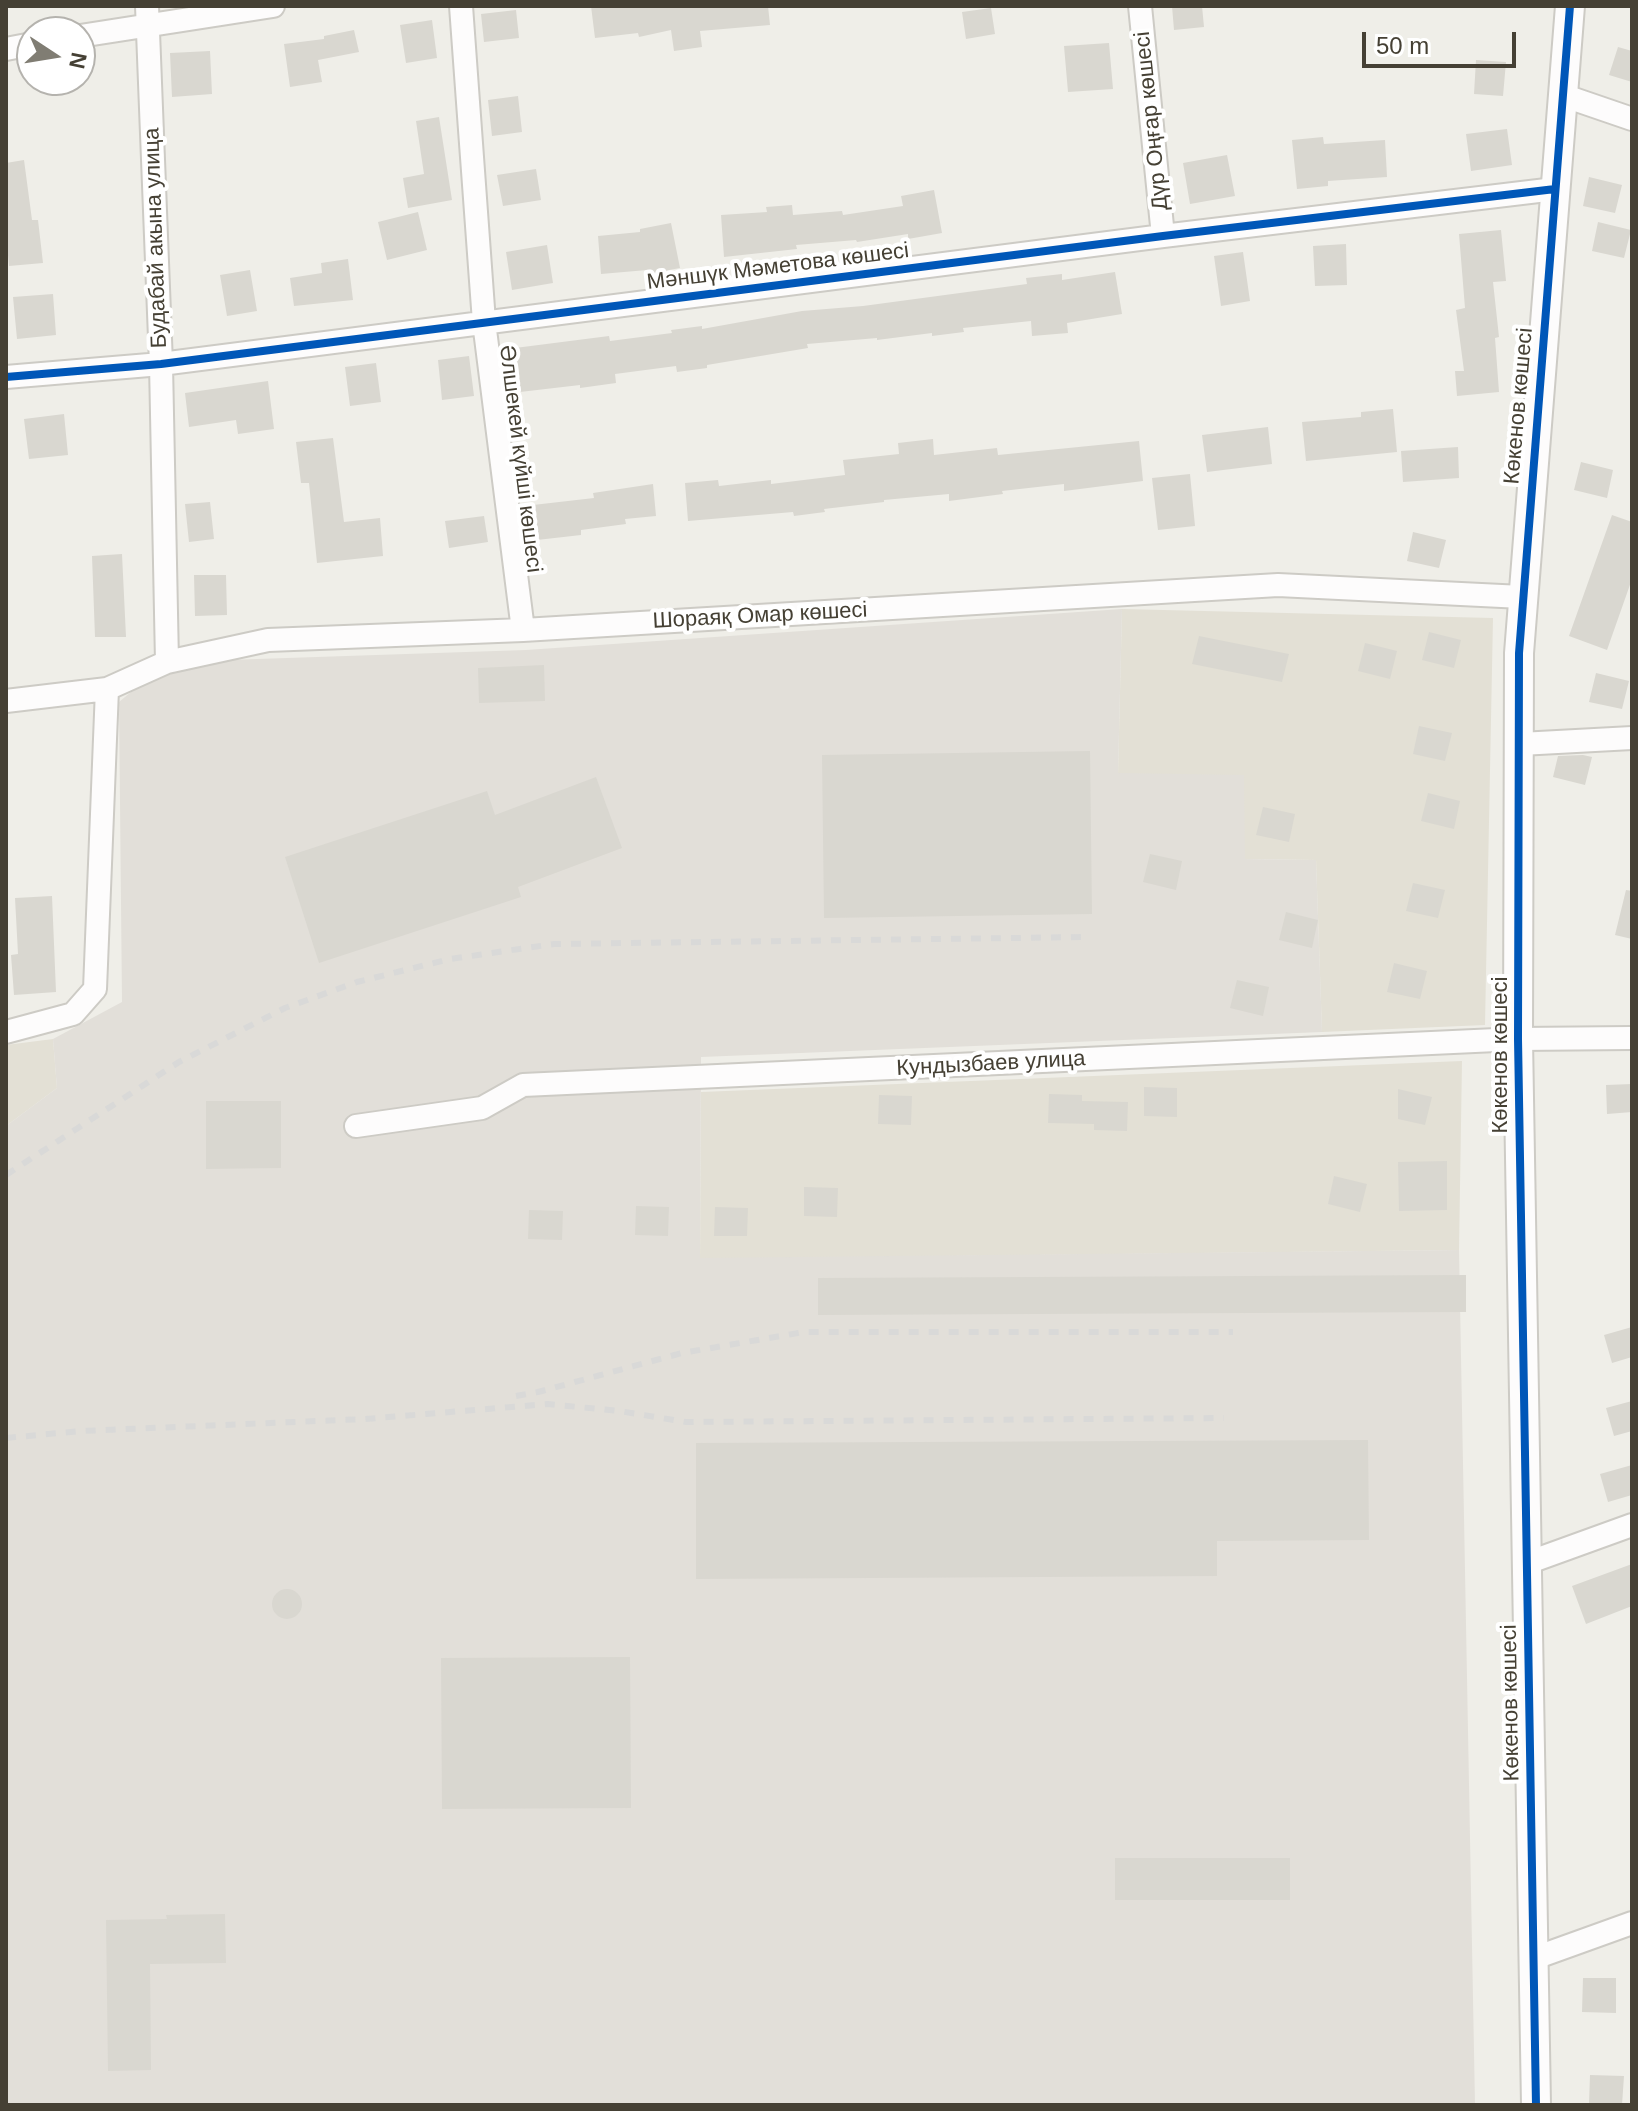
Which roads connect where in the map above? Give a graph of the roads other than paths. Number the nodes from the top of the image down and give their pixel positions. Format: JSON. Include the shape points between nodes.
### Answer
{"nodes":[{"id":1,"x":273,"y":6,"type":"edge"},
{"id":2,"x":461,"y":6,"type":"edge"},
{"id":3,"x":1140,"y":6,"type":"edge"},
{"id":4,"x":1570,"y":6,"type":"edge"},
{"id":5,"x":148,"y":15,"type":"edge"},
{"id":6,"x":96,"y":31,"type":"edge"},
{"id":7,"x":1562,"y":95,"type":"junction"},
{"id":8,"x":1632,"y":119,"type":"edge"},
{"id":9,"x":1555,"y":189,"type":"junction"},
{"id":10,"x":1163,"y":236,"type":"junction"},
{"id":11,"x":484,"y":322,"type":"junction"},
{"id":12,"x":161,"y":364,"type":"junction"},
{"id":13,"x":6,"y":377,"type":"edge"},
{"id":14,"x":1522,"y":597,"type":"junction"},
{"id":15,"x":523,"y":630,"type":"junction"},
{"id":16,"x":167,"y":662,"type":"junction"},
{"id":17,"x":107,"y":689,"type":"junction"},
{"id":18,"x":6,"y":701,"type":"edge"},
{"id":19,"x":1632,"y":738,"type":"edge"},
{"id":20,"x":1520,"y":744,"type":"junction"},
{"id":21,"x":6,"y":1032,"type":"edge"},
{"id":22,"x":1632,"y":1038,"type":"edge"},
{"id":23,"x":1518,"y":1039,"type":"junction"},
{"id":24,"x":356,"y":1126,"type":"dead end"},
{"id":25,"x":1632,"y":1525,"type":"edge"},
{"id":26,"x":1527,"y":1563,"type":"junction"},
{"id":27,"x":1632,"y":1923,"type":"edge"},
{"id":28,"x":1532,"y":1959,"type":"junction"},
{"id":29,"x":1536,"y":2105,"type":"edge"}],
"edges":[{"from":1,"to":5,"type":"street"},
{"from":2,"to":11,"type":"street","name":"Әлшекей күйші көшесі"},
{"from":3,"to":10,"type":"street","name":"Дүр Оңғар көшесі"},
{"from":4,"to":7,"type":"street","name":"Көкенов көшесі"},
{"from":5,"to":6,"type":"street"},
{"from":5,"to":12,"type":"street","name":"Будабай акына улица"},
{"from":7,"to":8,"type":"street"},
{"from":7,"to":9,"type":"street","name":"Көкенов көшесі"},
{"from":9,"to":10,"type":"street","name":"Мәншүк Мәметова көшесі"},
{"from":9,"to":14,"type":"street","name":"Көкенов көшесі"},
{"from":10,"to":11,"type":"street","name":"Мәншүк Мәметова көшесі"},
{"from":11,"to":12,"type":"street","name":"Мәншүк Мәметова көшесі"},
{"from":11,"to":15,"type":"street","name":"Әлшекей күйші көшесі"},
{"from":12,"to":13,"type":"street","name":"Мәншүк Мәметова көшесі"},
{"from":12,"to":16,"type":"street","name":"Будабай акына улица"},
{"from":14,"to":15,"type":"street","name":"Шораяқ Омар көшесі","via":[[1278,585]]},
{"from":14,"to":20,"type":"street","name":"Көкенов көшесі"},
{"from":15,"to":16,"type":"street","name":"Шораяқ Омар көшесі","via":[[268,640]]},
{"from":16,"to":17,"type":"street","name":"Шораяқ Омар көшесі"},
{"from":17,"to":18,"type":"street","name":"Шораяқ Омар көшесі"},
{"from":17,"to":21,"type":"street","via":[[95,989],[73,1014]]},
{"from":19,"to":20,"type":"street"},
{"from":20,"to":23,"type":"street","name":"Көкенов көшесі"},
{"from":22,"to":23,"type":"street","name":"Кундызбаев улица"},
{"from":23,"to":24,"type":"street","name":"Кундызбаев улица","via":[[523,1085],[482,1108]]},
{"from":23,"to":26,"type":"street","name":"Көкенов көшесі"},
{"from":25,"to":26,"type":"street"},
{"from":26,"to":28,"type":"street","name":"Көкенов көшесі"},
{"from":27,"to":28,"type":"street"},
{"from":28,"to":29,"type":"street","name":"Көкенов көшесі"}]}
